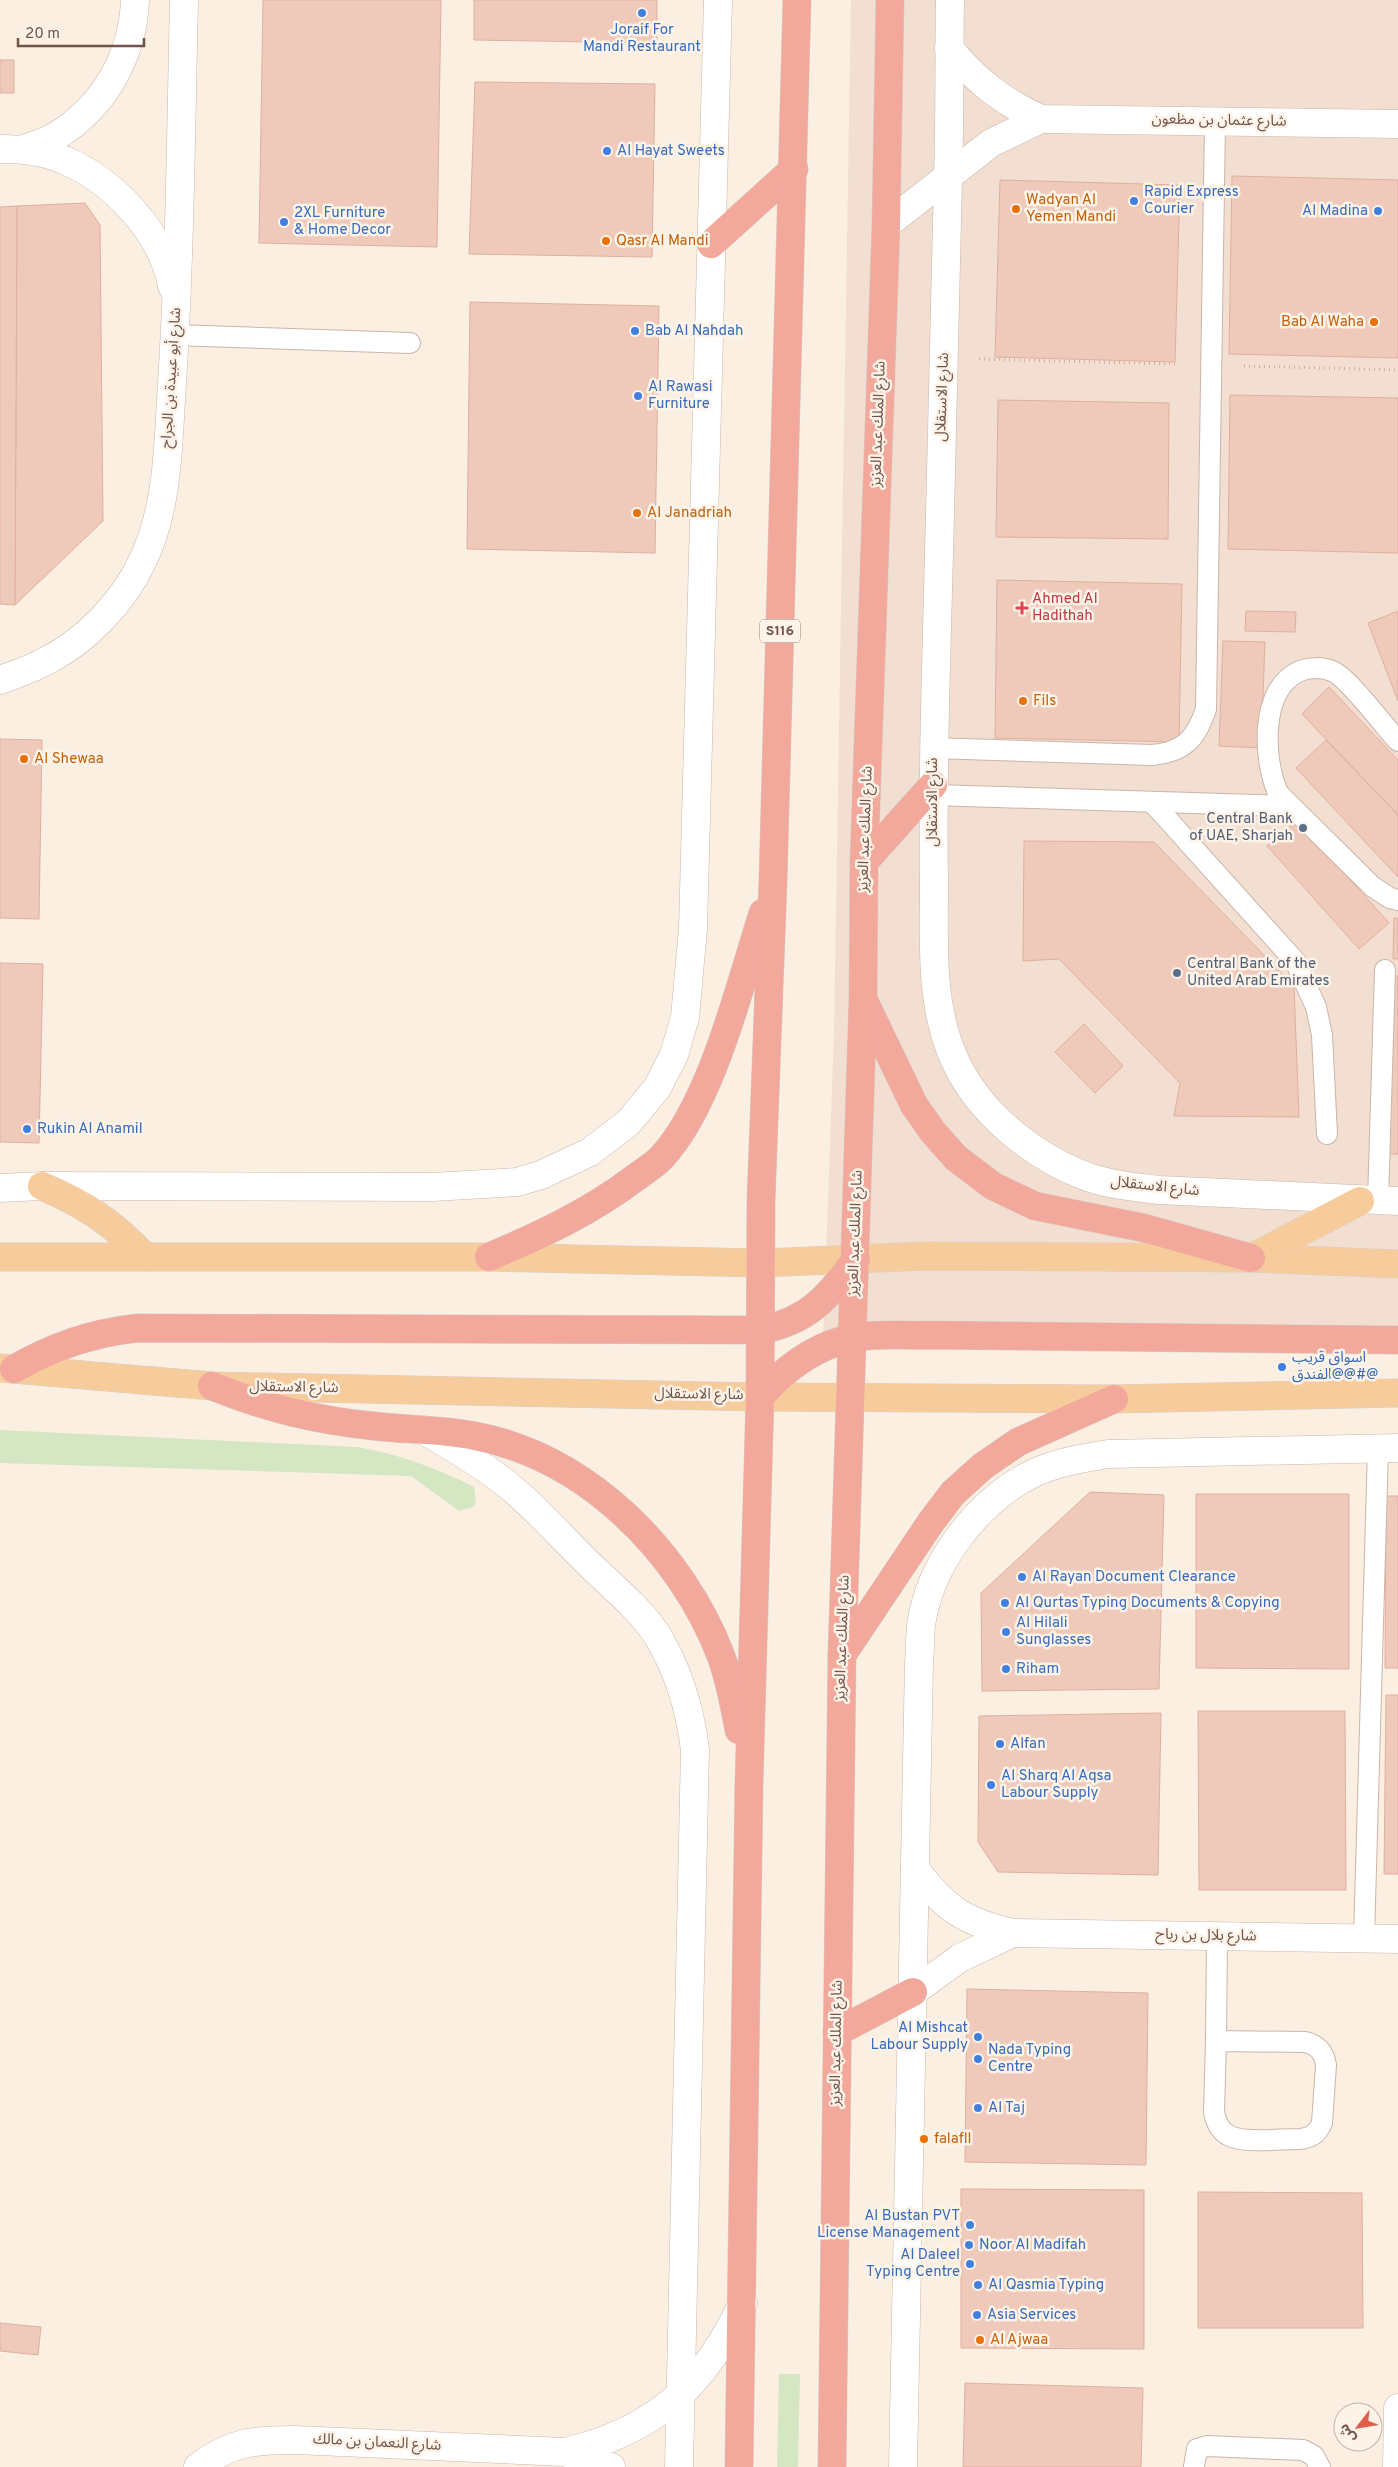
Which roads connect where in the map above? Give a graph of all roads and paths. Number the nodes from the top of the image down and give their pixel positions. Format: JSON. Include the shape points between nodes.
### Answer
{"nodes":[{"id":1,"x":135,"y":0,"type":"edge"},
{"id":2,"x":184,"y":0,"type":"edge"},
{"id":3,"x":718,"y":0,"type":"edge"},
{"id":4,"x":797,"y":0,"type":"edge"},
{"id":5,"x":890,"y":0,"type":"edge"},
{"id":6,"x":950,"y":0,"type":"edge"},
{"id":7,"x":949,"y":48,"type":"junction"},
{"id":8,"x":1040,"y":119,"type":"junction"},
{"id":9,"x":1215,"y":121,"type":"junction"},
{"id":10,"x":1398,"y":124,"type":"edge"},
{"id":11,"x":12,"y":149,"type":"edge"},
{"id":12,"x":794,"y":169,"type":"junction"},
{"id":13,"x":948,"y":176,"type":"junction"},
{"id":14,"x":886,"y":225,"type":"junction"},
{"id":15,"x":711,"y":244,"type":"junction"},
{"id":16,"x":176,"y":325,"type":"junction"},
{"id":17,"x":410,"y":343,"type":"dead end"},
{"id":18,"x":944,"y":358,"type":"junction"},
{"id":19,"x":1211,"y":365,"type":"junction"},
{"id":20,"x":1398,"y":370,"type":"edge"},
{"id":21,"x":0,"y":680,"type":"edge"},
{"id":22,"x":1398,"y":741,"type":"edge"},
{"id":23,"x":934,"y":748,"type":"junction"},
{"id":24,"x":933,"y":790,"type":"junction"},
{"id":25,"x":1152,"y":802,"type":"junction"},
{"id":26,"x":1289,"y":806,"type":"junction"},
{"id":27,"x":864,"y":862,"type":"junction"},
{"id":28,"x":773,"y":881,"type":"junction"},
{"id":29,"x":1398,"y":900,"type":"edge"},
{"id":30,"x":1385,"y":970,"type":"dead end"},
{"id":31,"x":863,"y":998,"type":"junction"},
{"id":32,"x":1326,"y":1134,"type":"dead end"},
{"id":33,"x":42,"y":1186,"type":"junction"},
{"id":34,"x":0,"y":1188,"type":"edge"},
{"id":35,"x":1379,"y":1201,"type":"edge"},
{"id":36,"x":0,"y":1256,"type":"edge"},
{"id":37,"x":145,"y":1256,"type":"junction"},
{"id":38,"x":489,"y":1257,"type":"junction"},
{"id":39,"x":1251,"y":1258,"type":"junction"},
{"id":40,"x":856,"y":1260,"type":"junction"},
{"id":41,"x":760,"y":1262,"type":"junction"},
{"id":42,"x":1398,"y":1264,"type":"edge"},
{"id":43,"x":760,"y":1330,"type":"junction"},
{"id":44,"x":853,"y":1338,"type":"junction"},
{"id":45,"x":1398,"y":1340,"type":"edge"},
{"id":46,"x":7,"y":1369,"type":"edge"},
{"id":47,"x":212,"y":1386,"type":"junction"},
{"id":48,"x":1398,"y":1393,"type":"edge"},
{"id":49,"x":760,"y":1397,"type":"junction"},
{"id":50,"x":851,"y":1398,"type":"junction"},
{"id":51,"x":1114,"y":1399,"type":"junction"},
{"id":52,"x":424,"y":1430,"type":"junction"},
{"id":53,"x":1388,"y":1448,"type":"edge"},
{"id":54,"x":842,"y":1655,"type":"junction"},
{"id":55,"x":750,"y":1783,"type":"junction"},
{"id":56,"x":915,"y":1870,"type":"junction"},
{"id":57,"x":1013,"y":1933,"type":"junction"},
{"id":58,"x":1217,"y":1936,"type":"junction"},
{"id":59,"x":1364,"y":1938,"type":"junction"},
{"id":60,"x":1398,"y":1939,"type":"edge"},
{"id":61,"x":913,"y":1992,"type":"junction"},
{"id":62,"x":837,"y":2032,"type":"junction"},
{"id":63,"x":1216,"y":2041,"type":"junction"},
{"id":64,"x":743,"y":2303,"type":"junction"},
{"id":65,"x":682,"y":2394,"type":"junction"},
{"id":66,"x":1398,"y":2408,"type":"edge"},
{"id":67,"x":564,"y":2452,"type":"junction"},
{"id":68,"x":198,"y":2467,"type":"edge"},
{"id":69,"x":611,"y":2467,"type":"edge"},
{"id":70,"x":679,"y":2467,"type":"edge"},
{"id":71,"x":739,"y":2467,"type":"edge"},
{"id":72,"x":832,"y":2467,"type":"edge"},
{"id":73,"x":903,"y":2467,"type":"edge"},
{"id":74,"x":1194,"y":2467,"type":"edge"},
{"id":75,"x":1320,"y":2467,"type":"edge"},
{"id":76,"x":1397,"y":2467,"type":"edge"}],
"edges":[{"from":1,"to":11,"type":"street","via":[[134,22],[124,59],[105,93],[82,117],[55,137]]},
{"from":2,"to":16,"type":"street","name":"شارع أبو عبيدة بن الجراح"},
{"from":3,"to":15,"type":"street"},
{"from":4,"to":12,"type":"highway","number":"S116"},
{"from":5,"to":14,"type":"highway","name":"شارع الملك عبد العزيز"},
{"from":6,"to":7,"type":"street"},
{"from":7,"to":8,"type":"street","name":"شارع عثمان بن مظعون","via":[[989,90]]},
{"from":7,"to":13,"type":"street","name":"شارع الاستقلال"},
{"from":8,"to":9,"type":"street","name":"شارع عثمان بن مظعون"},
{"from":8,"to":13,"type":"street","name":"شارع عثمان بن مظعون","via":[[991,142]]},
{"from":9,"to":10,"type":"street","name":"شارع عثمان بن مظعون"},
{"from":9,"to":19,"type":"lane"},
{"from":11,"to":16,"type":"street","via":[[63,159],[112,190],[138,216],[157,246],[170,280]]},
{"from":12,"to":15,"type":"highway"},
{"from":12,"to":28,"type":"highway","number":"S116"},
{"from":13,"to":14,"type":"street","name":"شارع عثمان بن مظعون"},
{"from":13,"to":18,"type":"street","name":"شارع الاستقلال"},
{"from":14,"to":27,"type":"highway","name":"شارع الملك عبد العزيز"},
{"from":15,"to":33,"type":"street","via":[[693,929],[685,1017],[674,1055],[657,1088],[628,1123],[590,1152],[517,1182],[433,1187]]},
{"from":16,"to":17,"type":"lane"},
{"from":16,"to":21,"type":"street","name":"شارع أبو عبيدة بن الجراح","via":[[166,470],[159,518],[142,562],[116,603],[83,637],[43,663]]},
{"from":18,"to":19,"type":"path"},
{"from":18,"to":23,"type":"street","name":"شارع الاستقلال"},
{"from":19,"to":20,"type":"path"},
{"from":19,"to":23,"type":"lane","via":[[1206,710],[1194,737],[1168,754],[1152,756]]},
{"from":22,"to":26,"type":"lane","via":[[1345,680],[1333,672],[1310,669],[1289,676],[1272,700],[1268,760],[1274,785]]},
{"from":23,"to":24,"type":"street","name":"شارع الاستقلال"},
{"from":24,"to":25,"type":"lane"},
{"from":24,"to":27,"type":"highway"},
{"from":24,"to":35,"type":"street","name":"شارع الاستقلال","via":[[935,989],[941,1025],[954,1060],[974,1092],[999,1119],[1026,1143],[1056,1162],[1088,1177],[1124,1186]]},
{"from":25,"to":26,"type":"lane"},
{"from":25,"to":32,"type":"lane","via":[[1295,960],[1316,1007],[1322,1035]]},
{"from":26,"to":29,"type":"lane","via":[[1373,887]]},
{"from":27,"to":31,"type":"highway","name":"شارع الملك عبد العزيز"},
{"from":28,"to":38,"type":"highway","via":[[722,1038],[685,1129],[661,1158],[617,1191],[571,1221]]},
{"from":28,"to":41,"type":"highway","number":"S116"},
{"from":30,"to":35,"type":"lane"},
{"from":31,"to":39,"type":"highway","via":[[914,1105],[956,1158],[992,1186],[1034,1206],[1144,1228]]},
{"from":31,"to":40,"type":"highway","name":"شارع الملك عبد العزيز"},
{"from":33,"to":34,"type":"street"},
{"from":33,"to":37,"type":"main road","via":[[98,1214]]},
{"from":35,"to":39,"type":"main road"},
{"from":36,"to":37,"type":"main road"},
{"from":37,"to":38,"type":"main road"},
{"from":38,"to":41,"type":"main road"},
{"from":39,"to":40,"type":"main road","via":[[925,1256]]},
{"from":39,"to":42,"type":"main road"},
{"from":40,"to":41,"type":"main road"},
{"from":40,"to":43,"type":"highway","via":[[821,1303],[781,1327]]},
{"from":40,"to":44,"type":"highway","name":"شارع الملك عبد العزيز"},
{"from":41,"to":43,"type":"highway"},
{"from":43,"to":46,"type":"highway","via":[[138,1328],[86,1337]]},
{"from":43,"to":49,"type":"highway"},
{"from":44,"to":45,"type":"highway","via":[[935,1335]]},
{"from":44,"to":49,"type":"highway","via":[[801,1358],[778,1376]]},
{"from":44,"to":50,"type":"highway","name":"شارع الملك عبد العزيز"},
{"from":46,"to":47,"type":"main road","name":"شارع الاستقلال"},
{"from":47,"to":49,"type":"main road","name":"شارع الاستقلال"},
{"from":47,"to":52,"type":"highway","via":[[292,1414]]},
{"from":48,"to":51,"type":"main road","name":"شارع الاستقلال"},
{"from":49,"to":50,"type":"main road","name":"شارع الاستقلال"},
{"from":49,"to":55,"type":"highway"},
{"from":50,"to":51,"type":"main road","name":"شارع الاستقلال"},
{"from":50,"to":54,"type":"highway","name":"شارع الملك عبد العزيز"},
{"from":51,"to":54,"type":"highway","via":[[1018,1442],[952,1493]]},
{"from":52,"to":55,"type":"highway","via":[[499,1442],[553,1464],[608,1501],[655,1546],[693,1598],[721,1656],[731,1686]]},
{"from":52,"to":65,"type":"street","via":[[505,1483],[636,1610],[656,1634],[683,1689],[695,1750]]},
{"from":53,"to":56,"type":"street","via":[[1108,1454],[1070,1460],[1034,1474],[1001,1493],[949,1551],[932,1586],[922,1624]]},
{"from":53,"to":59,"type":"lane"},
{"from":54,"to":62,"type":"highway","name":"شارع الملك عبد العزيز"},
{"from":55,"to":64,"type":"highway"},
{"from":56,"to":57,"type":"street","name":"شارع بلال بن رباح","via":[[934,1894],[957,1913],[984,1926]]},
{"from":56,"to":61,"type":"street"},
{"from":57,"to":58,"type":"street","name":"شارع بلال بن رباح"},
{"from":57,"to":61,"type":"street","name":"شارع بلال بن رباح","via":[[960,1958]]},
{"from":58,"to":59,"type":"street","name":"شارع بلال بن رباح"},
{"from":58,"to":63,"type":"lane"},
{"from":59,"to":60,"type":"street","name":"شارع بلال بن رباح"},
{"from":61,"to":62,"type":"highway"},
{"from":61,"to":73,"type":"street"},
{"from":62,"to":72,"type":"highway","name":"شارع الملك عبد العزيز"},
{"from":63,"to":63,"type":"lane","via":[[1214,2112],[1222,2131],[1230,2137],[1299,2139],[1314,2135],[1319,2130],[1326,2065],[1320,2049],[1305,2042]]},
{"from":64,"to":65,"type":"street","name":"شارع النعمان بن مالك","via":[[728,2336]]},
{"from":64,"to":71,"type":"highway"},
{"from":65,"to":67,"type":"street","name":"شارع النعمان بن مالك","via":[[627,2432]]},
{"from":65,"to":70,"type":"street"},
{"from":66,"to":76,"type":"street"},
{"from":67,"to":68,"type":"street","name":"شارع النعمان بن مالك","via":[[255,2440],[216,2453]]},
{"from":67,"to":69,"type":"street","name":"شارع النعمان بن مالك"},
{"from":74,"to":75,"type":"lane","via":[[1197,2449],[1207,2446],[1303,2450],[1314,2456]]}]}
